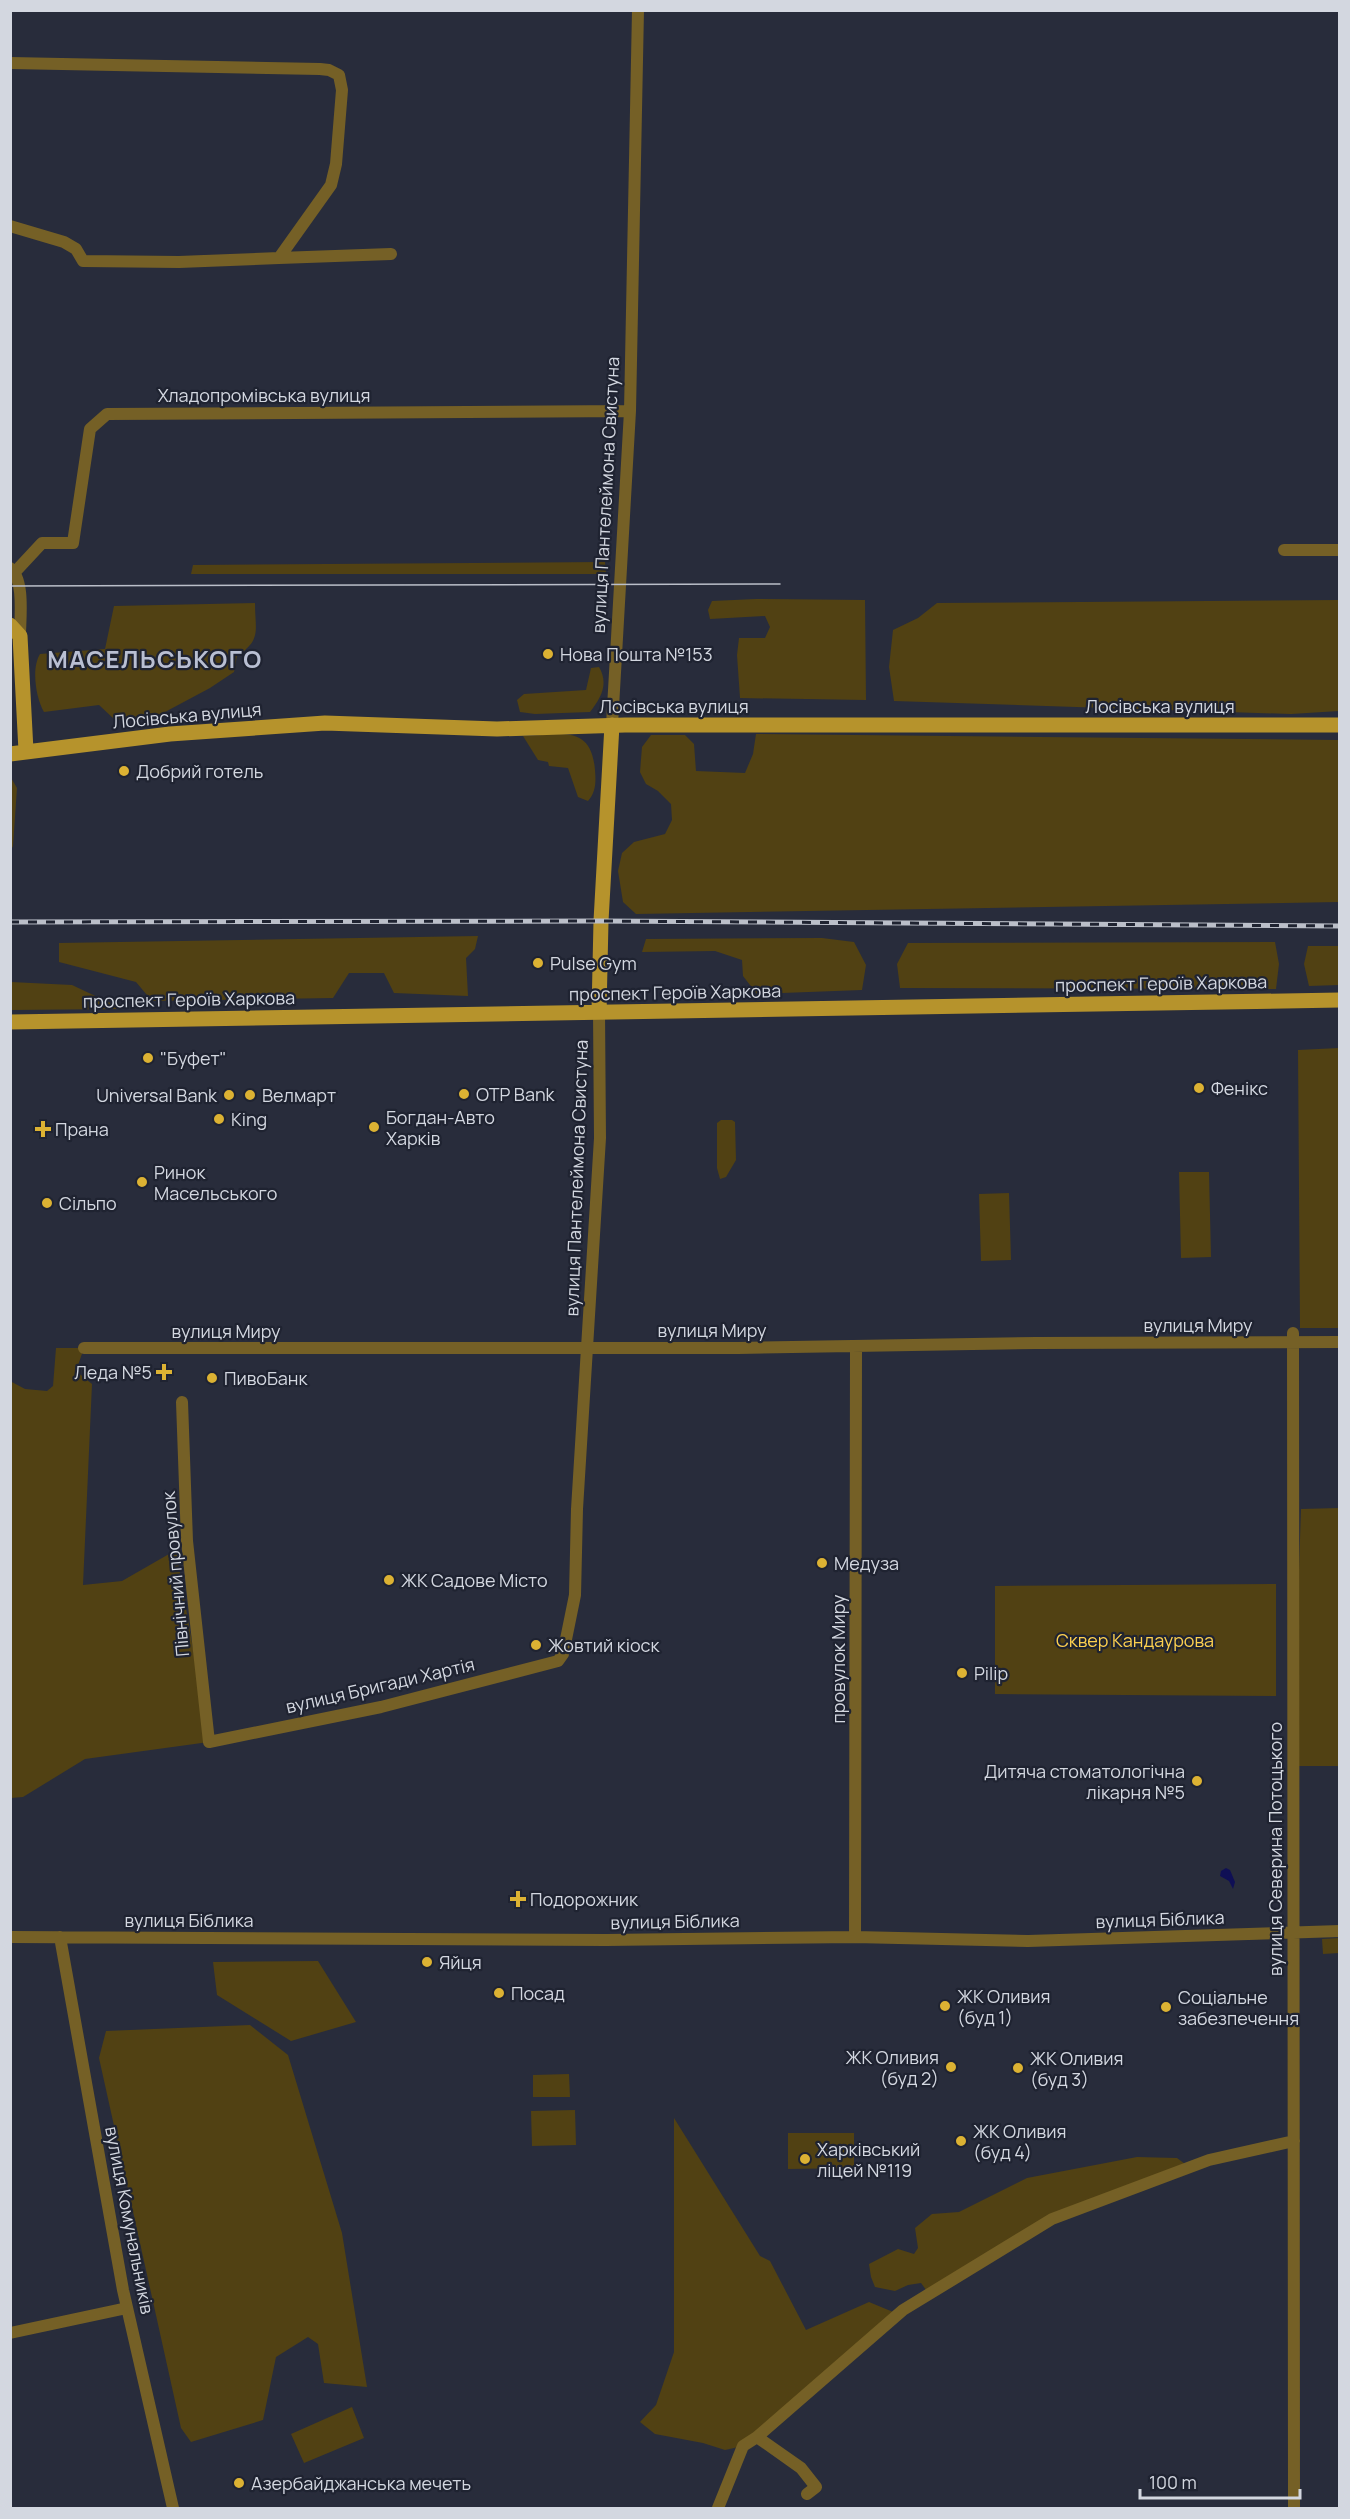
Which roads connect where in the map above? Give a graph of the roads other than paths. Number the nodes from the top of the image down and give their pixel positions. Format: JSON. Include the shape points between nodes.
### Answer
{"nodes":[{"id":1,"x":638,"y":10,"type":"edge"},
{"id":2,"x":10,"y":63,"type":"edge"},
{"id":3,"x":10,"y":226,"type":"edge"},
{"id":4,"x":391,"y":254,"type":"dead end"},
{"id":5,"x":279,"y":258,"type":"junction"},
{"id":6,"x":630,"y":411,"type":"junction"},
{"id":7,"x":1284,"y":550,"type":"dead end"},
{"id":8,"x":1340,"y":550,"type":"edge"},
{"id":9,"x":13,"y":570,"type":"edge"},
{"id":10,"x":15,"y":630,"type":"edge"},
{"id":11,"x":612,"y":725,"type":"junction"},
{"id":12,"x":1340,"y":725,"type":"edge"},
{"id":13,"x":26,"y":751,"type":"junction"},
{"id":14,"x":10,"y":754,"type":"edge"},
{"id":15,"x":1340,"y":1000,"type":"edge"},
{"id":16,"x":599,"y":1012,"type":"junction"},
{"id":17,"x":10,"y":1022,"type":"edge"},
{"id":18,"x":1293,"y":1338,"type":"junction"},
{"id":19,"x":1340,"y":1342,"type":"edge"},
{"id":20,"x":856,"y":1346,"type":"junction"},
{"id":21,"x":84,"y":1348,"type":"dead end"},
{"id":22,"x":589,"y":1348,"type":"junction"},
{"id":23,"x":182,"y":1402,"type":"dead end"},
{"id":24,"x":558,"y":1661,"type":"joint"},
{"id":25,"x":209,"y":1742,"type":"joint"},
{"id":26,"x":1340,"y":1931,"type":"edge"},
{"id":27,"x":1294,"y":1932,"type":"junction"},
{"id":28,"x":10,"y":1937,"type":"edge"},
{"id":29,"x":60,"y":1937,"type":"junction"},
{"id":30,"x":855,"y":1937,"type":"junction"},
{"id":31,"x":1293,"y":2141,"type":"junction"},
{"id":32,"x":127,"y":2308,"type":"junction"},
{"id":33,"x":10,"y":2333,"type":"edge"},
{"id":34,"x":757,"y":2437,"type":"junction"},
{"id":35,"x":807,"y":2494,"type":"dead end"},
{"id":36,"x":173,"y":2508,"type":"edge"},
{"id":37,"x":718,"y":2508,"type":"edge"},
{"id":38,"x":1294,"y":2508,"type":"edge"}],
"edges":[{"from":1,"to":6,"type":"street","name":"вулиця Пантелеймона Свистуна"},
{"from":2,"to":5,"type":"street","via":[[320,69],[339,75],[342,90],[331,185]]},
{"from":3,"to":5,"type":"street","via":[[64,242],[76,249],[83,261]]},
{"from":4,"to":5,"type":"street"},
{"from":6,"to":9,"type":"street","name":"Хладопромівська вулиця","via":[[107,414],[90,429],[73,543],[42,543]]},
{"from":6,"to":11,"type":"street","name":"вулиця Пантелеймона Свистуна"},
{"from":7,"to":8,"type":"street"},
{"from":9,"to":10,"type":"street","name":"Хладопромівська вулиця","via":[[20,586]]},
{"from":10,"to":13,"type":"main road"},
{"from":11,"to":12,"type":"main road","name":"Лосівська вулиця"},
{"from":11,"to":13,"type":"main road","name":"Лосівська вулиця","via":[[497,729],[325,723],[170,734]]},
{"from":11,"to":16,"type":"main road","name":"вулиця Пантелеймона Свистуна"},
{"from":13,"to":14,"type":"main road","name":"Лосівська вулиця"},
{"from":15,"to":16,"type":"main road","name":"проспект Героїв Харкова"},
{"from":16,"to":17,"type":"main road","name":"проспект Героїв Харкова"},
{"from":16,"to":22,"type":"street","name":"вулиця Пантелеймона Свистуна","via":[[600,1138]]},
{"from":18,"to":19,"type":"street","name":"вулиця Миру"},
{"from":18,"to":20,"type":"street","name":"вулиця Миру"},
{"from":18,"to":27,"type":"street","name":"вулиця Северина Потоцького"},
{"from":20,"to":22,"type":"street","name":"вулиця Миру"},
{"from":20,"to":30,"type":"street","name":"провулок Миру"},
{"from":21,"to":22,"type":"street","name":"вулиця Миру"},
{"from":22,"to":24,"type":"street","name":"вулиця Пантелеймона Свистуна","via":[[575,1595],[563,1654]]},
{"from":23,"to":25,"type":"street","name":"Північний провулок","via":[[187,1541]]},
{"from":24,"to":25,"type":"street","name":"вулиця Бригади Хартія","via":[[381,1707]]},
{"from":26,"to":27,"type":"street","name":"вулиця Біблика"},
{"from":27,"to":30,"type":"street","name":"вулиця Біблика","via":[[1028,1941]]},
{"from":27,"to":31,"type":"street","name":"вулиця Северина Потоцького"},
{"from":28,"to":29,"type":"street","name":"вулиця Біблика"},
{"from":29,"to":30,"type":"street","name":"вулиця Біблика"},
{"from":29,"to":32,"type":"street","name":"вулиця Комунальників"},
{"from":31,"to":34,"type":"street","via":[[1209,2160],[1052,2219],[903,2310]]},
{"from":31,"to":38,"type":"street","name":"вулиця Северина Потоцького"},
{"from":32,"to":33,"type":"street"},
{"from":32,"to":36,"type":"street","name":"вулиця Комунальників"},
{"from":34,"to":35,"type":"street","via":[[801,2468],[816,2487]]},
{"from":34,"to":37,"type":"street","via":[[743,2446]]}]}
